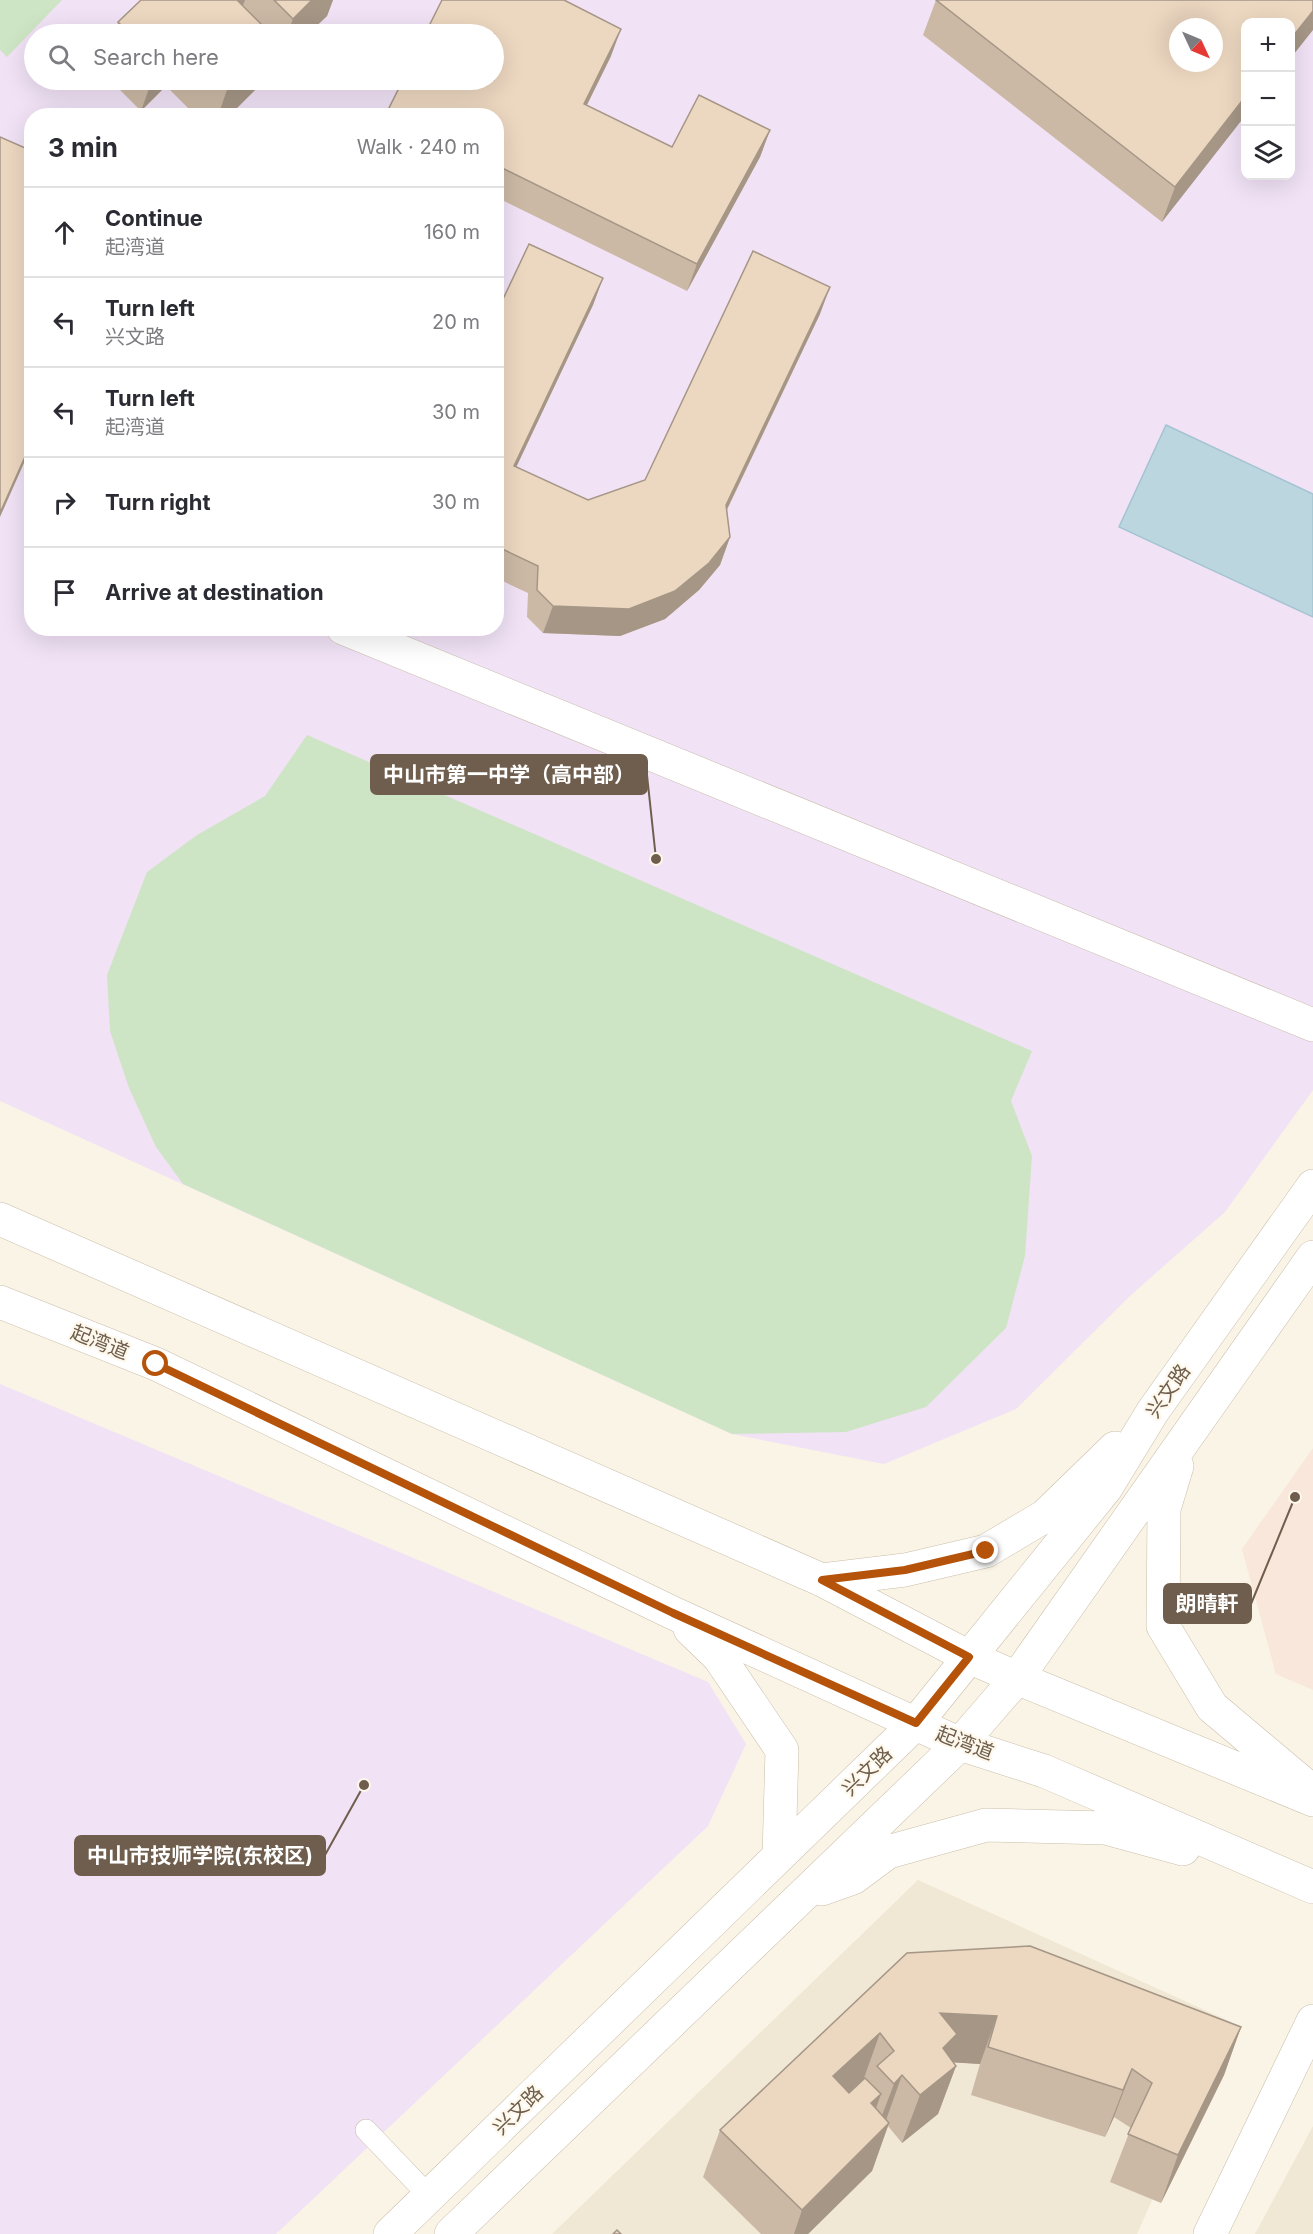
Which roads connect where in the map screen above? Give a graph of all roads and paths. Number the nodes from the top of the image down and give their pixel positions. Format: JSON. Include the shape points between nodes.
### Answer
{"nodes":[{"id":1,"x":363,"y":636,"type":"edge"},
{"id":2,"x":1313,"y":1025,"type":"edge"},
{"id":3,"x":1313,"y":1186,"type":"edge"},
{"id":4,"x":0,"y":1219,"type":"edge"},
{"id":5,"x":1313,"y":1257,"type":"edge"},
{"id":6,"x":0,"y":1302,"type":"edge"},
{"id":7,"x":1154,"y":1411,"type":"junction"},
{"id":8,"x":1185,"y":1438,"type":"junction"},
{"id":9,"x":822,"y":1580,"type":"junction"},
{"id":10,"x":673,"y":1613,"type":"junction"},
{"id":11,"x":969,"y":1657,"type":"junction"},
{"id":12,"x":1017,"y":1678,"type":"junction"},
{"id":13,"x":916,"y":1723,"type":"junction"},
{"id":14,"x":960,"y":1744,"type":"junction"},
{"id":15,"x":1313,"y":1792,"type":"edge"},
{"id":16,"x":1313,"y":1800,"type":"edge"},
{"id":17,"x":779,"y":1856,"type":"junction"},
{"id":18,"x":1305,"y":1883,"type":"edge"},
{"id":19,"x":804,"y":1896,"type":"junction"},
{"id":20,"x":1313,"y":2021,"type":"edge"},
{"id":21,"x":366,"y":2130,"type":"dead end"},
{"id":22,"x":429,"y":2196,"type":"junction"},
{"id":23,"x":390,"y":2234,"type":"edge"},
{"id":24,"x":451,"y":2234,"type":"edge"},
{"id":25,"x":1210,"y":2234,"type":"edge"}],
"edges":[{"from":1,"to":2,"type":"main road"},
{"from":3,"to":7,"type":"main road","name":"兴文路"},
{"from":4,"to":9,"type":"main road"},
{"from":5,"to":8,"type":"main road"},
{"from":6,"to":10,"type":"main road","name":"起湾道","via":[[156,1364]]},
{"from":7,"to":9,"type":"main road","via":[[1045,1516],[986,1551],[905,1570]]},
{"from":7,"to":11,"type":"main road","name":"兴文路","via":[[1106,1488]]},
{"from":8,"to":12,"type":"main road"},
{"from":8,"to":15,"type":"main road","via":[[1164,1509],[1163,1626],[1212,1707]]},
{"from":9,"to":11,"type":"main road"},
{"from":10,"to":13,"type":"main road","name":"起湾道"},
{"from":10,"to":17,"type":"main road","via":[[719,1657],[782,1750]]},
{"from":11,"to":12,"type":"main road"},
{"from":11,"to":13,"type":"main road","name":"兴文路"},
{"from":12,"to":14,"type":"main road"},
{"from":12,"to":16,"type":"main road"},
{"from":13,"to":14,"type":"main road","name":"起湾道"},
{"from":13,"to":17,"type":"main road","name":"兴文路"},
{"from":14,"to":18,"type":"main road","name":"起湾道","via":[[1044,1771]]},
{"from":14,"to":19,"type":"main road"},
{"from":17,"to":22,"type":"main road","name":"兴文路"},
{"from":18,"to":19,"type":"main road","via":[[1106,1828],[986,1825],[888,1852],[853,1878]]},
{"from":19,"to":24,"type":"main road"},
{"from":20,"to":25,"type":"main road"},
{"from":21,"to":22,"type":"lane"},
{"from":22,"to":23,"type":"main road","name":"兴文路"}]}
